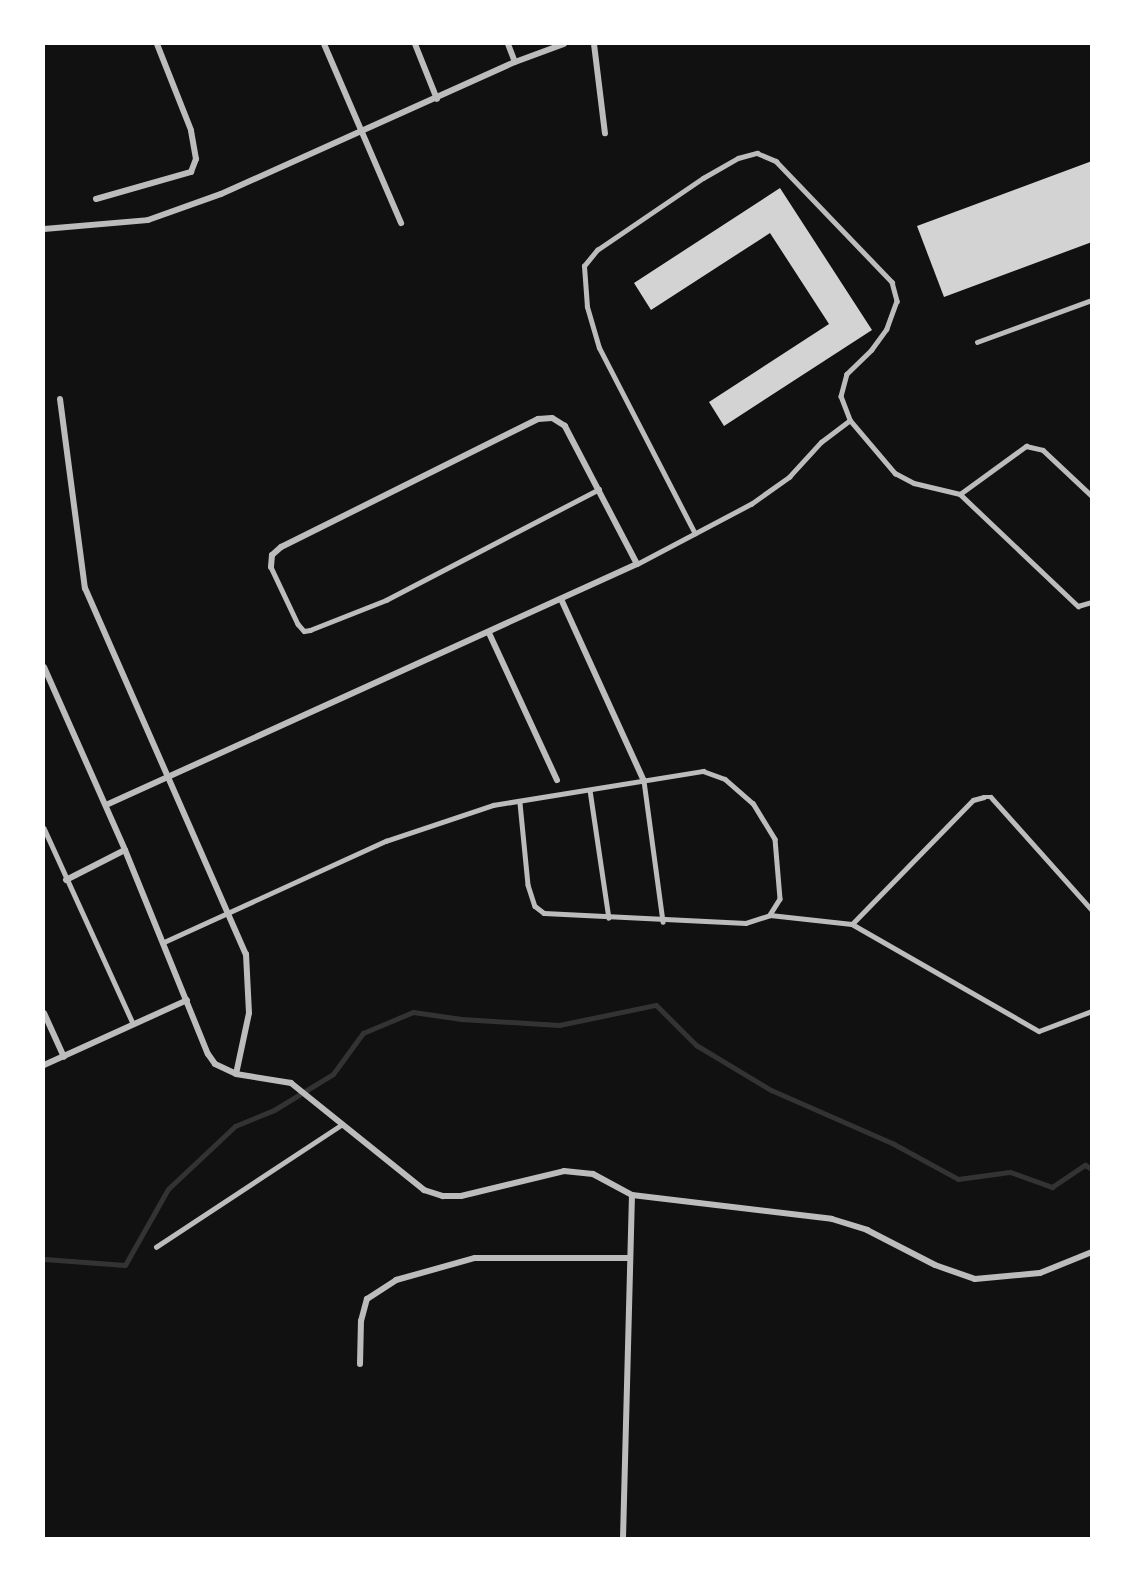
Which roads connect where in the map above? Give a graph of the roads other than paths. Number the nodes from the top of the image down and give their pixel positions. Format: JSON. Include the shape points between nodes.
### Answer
{"nodes":[{"id":1,"x":157,"y":44,"type":"edge"},
{"id":2,"x":324,"y":44,"type":"edge"},
{"id":3,"x":415,"y":44,"type":"edge"},
{"id":4,"x":508,"y":44,"type":"edge"},
{"id":5,"x":564,"y":44,"type":"edge"},
{"id":6,"x":594,"y":44,"type":"edge"},
{"id":7,"x":515,"y":62,"type":"junction"},
{"id":8,"x":437,"y":99,"type":"junction"},
{"id":9,"x":362,"y":132,"type":"junction"},
{"id":10,"x":605,"y":133,"type":"dead end"},
{"id":11,"x":96,"y":199,"type":"dead end"},
{"id":12,"x":402,"y":223,"type":"dead end"},
{"id":13,"x":44,"y":229,"type":"edge"},
{"id":14,"x":1092,"y":300,"type":"edge"},
{"id":15,"x":977,"y":342,"type":"dead end"},
{"id":16,"x":60,"y":399,"type":"dead end"},
{"id":17,"x":849,"y":420,"type":"junction"},
{"id":18,"x":599,"y":489,"type":"junction"},
{"id":19,"x":960,"y":494,"type":"junction"},
{"id":20,"x":1092,"y":496,"type":"edge"},
{"id":21,"x":695,"y":534,"type":"junction"},
{"id":22,"x":637,"y":564,"type":"junction"},
{"id":23,"x":271,"y":567,"type":"joint"},
{"id":24,"x":561,"y":599,"type":"junction"},
{"id":25,"x":1092,"y":602,"type":"edge"},
{"id":26,"x":489,"y":633,"type":"junction"},
{"id":27,"x":44,"y":667,"type":"edge"},
{"id":28,"x":46,"y":682,"type":"edge"},
{"id":29,"x":170,"y":779,"type":"junction"},
{"id":30,"x":557,"y":780,"type":"dead end"},
{"id":31,"x":644,"y":781,"type":"junction"},
{"id":32,"x":590,"y":790,"type":"junction"},
{"id":33,"x":520,"y":803,"type":"junction"},
{"id":34,"x":106,"y":806,"type":"junction"},
{"id":35,"x":44,"y":828,"type":"edge"},
{"id":36,"x":125,"y":850,"type":"junction"},
{"id":37,"x":66,"y":880,"type":"junction"},
{"id":38,"x":1092,"y":910,"type":"edge"},
{"id":39,"x":230,"y":912,"type":"junction"},
{"id":40,"x":770,"y":915,"type":"junction"},
{"id":41,"x":609,"y":918,"type":"junction"},
{"id":42,"x":663,"y":922,"type":"junction"},
{"id":43,"x":852,"y":924,"type":"junction"},
{"id":44,"x":164,"y":942,"type":"junction"},
{"id":45,"x":187,"y":1000,"type":"junction"},
{"id":46,"x":1092,"y":1011,"type":"edge"},
{"id":47,"x":44,"y":1013,"type":"edge"},
{"id":48,"x":133,"y":1023,"type":"junction"},
{"id":49,"x":64,"y":1057,"type":"junction"},
{"id":50,"x":44,"y":1065,"type":"edge"},
{"id":51,"x":236,"y":1074,"type":"junction"},
{"id":52,"x":341,"y":1125,"type":"junction"},
{"id":53,"x":632,"y":1195,"type":"junction"},
{"id":54,"x":156,"y":1247,"type":"dead end"},
{"id":55,"x":1092,"y":1252,"type":"edge"},
{"id":56,"x":628,"y":1258,"type":"junction"},
{"id":57,"x":360,"y":1365,"type":"dead end"},
{"id":58,"x":623,"y":1539,"type":"edge"}],
"edges":[{"from":1,"to":11,"type":"street","via":[[192,130],[193,165],[190,172]]},
{"from":2,"to":9,"type":"street"},
{"from":3,"to":8,"type":"street"},
{"from":4,"to":7,"type":"street"},
{"from":5,"to":7,"type":"street"},
{"from":6,"to":10,"type":"street"},
{"from":7,"to":8,"type":"street"},
{"from":8,"to":9,"type":"street"},
{"from":9,"to":12,"type":"street"},
{"from":9,"to":13,"type":"street","via":[[221,194],[148,220]]},
{"from":14,"to":15,"type":"lane"},
{"from":16,"to":29,"type":"street","via":[[82,576]]},
{"from":17,"to":19,"type":"lane","via":[[895,473],[914,483]]},
{"from":17,"to":21,"type":"lane","via":[[821,442],[789,477],[751,504]]},
{"from":17,"to":21,"type":"lane","via":[[841,396],[847,374],[887,329],[897,301],[892,282],[776,160],[757,153],[738,158],[597,250],[584,266],[586,307],[599,348]]},
{"from":18,"to":22,"type":"street"},
{"from":18,"to":23,"type":"lane","via":[[386,600],[310,630],[304,631],[298,624]]},
{"from":18,"to":23,"type":"street","via":[[565,426],[552,418],[538,419],[281,547],[272,555]]},
{"from":19,"to":20,"type":"lane","via":[[1026,446],[1043,450]]},
{"from":19,"to":25,"type":"lane","via":[[1078,606]]},
{"from":21,"to":22,"type":"lane"},
{"from":22,"to":24,"type":"street"},
{"from":24,"to":26,"type":"street"},
{"from":24,"to":31,"type":"street"},
{"from":26,"to":29,"type":"street"},
{"from":26,"to":30,"type":"street"},
{"from":27,"to":28,"type":"street"},
{"from":28,"to":34,"type":"street"},
{"from":29,"to":34,"type":"street"},
{"from":29,"to":39,"type":"street"},
{"from":31,"to":32,"type":"lane"},
{"from":31,"to":40,"type":"lane","via":[[703,771],[725,780],[753,803],[775,839],[780,899]]},
{"from":31,"to":42,"type":"lane"},
{"from":32,"to":33,"type":"lane"},
{"from":32,"to":41,"type":"lane"},
{"from":33,"to":39,"type":"lane","via":[[493,805],[386,842]]},
{"from":33,"to":41,"type":"lane","via":[[528,885],[535,906],[554,914]]},
{"from":34,"to":36,"type":"street"},
{"from":35,"to":37,"type":"lane"},
{"from":36,"to":37,"type":"street"},
{"from":36,"to":44,"type":"street"},
{"from":37,"to":48,"type":"lane"},
{"from":38,"to":43,"type":"lane","via":[[992,797],[984,797],[973,800]]},
{"from":39,"to":44,"type":"lane"},
{"from":39,"to":51,"type":"street","via":[[250,973],[249,1013]]},
{"from":40,"to":42,"type":"lane","via":[[746,923]]},
{"from":40,"to":43,"type":"lane"},
{"from":41,"to":42,"type":"lane"},
{"from":43,"to":46,"type":"lane","via":[[1039,1031]]},
{"from":44,"to":45,"type":"street"},
{"from":45,"to":48,"type":"street"},
{"from":45,"to":51,"type":"street","via":[[208,1054],[215,1064]]},
{"from":47,"to":49,"type":"street"},
{"from":48,"to":49,"type":"street"},
{"from":49,"to":50,"type":"street"},
{"from":51,"to":52,"type":"street","via":[[291,1083]]},
{"from":52,"to":53,"type":"street","via":[[424,1191],[443,1196],[564,1171],[593,1174]]},
{"from":52,"to":54,"type":"lane"},
{"from":53,"to":55,"type":"street","via":[[832,1219],[867,1230],[935,1265],[975,1279],[1040,1273]]},
{"from":53,"to":56,"type":"street"},
{"from":56,"to":57,"type":"street","via":[[475,1258],[396,1280],[367,1299],[361,1321]]},
{"from":56,"to":58,"type":"street"}]}
